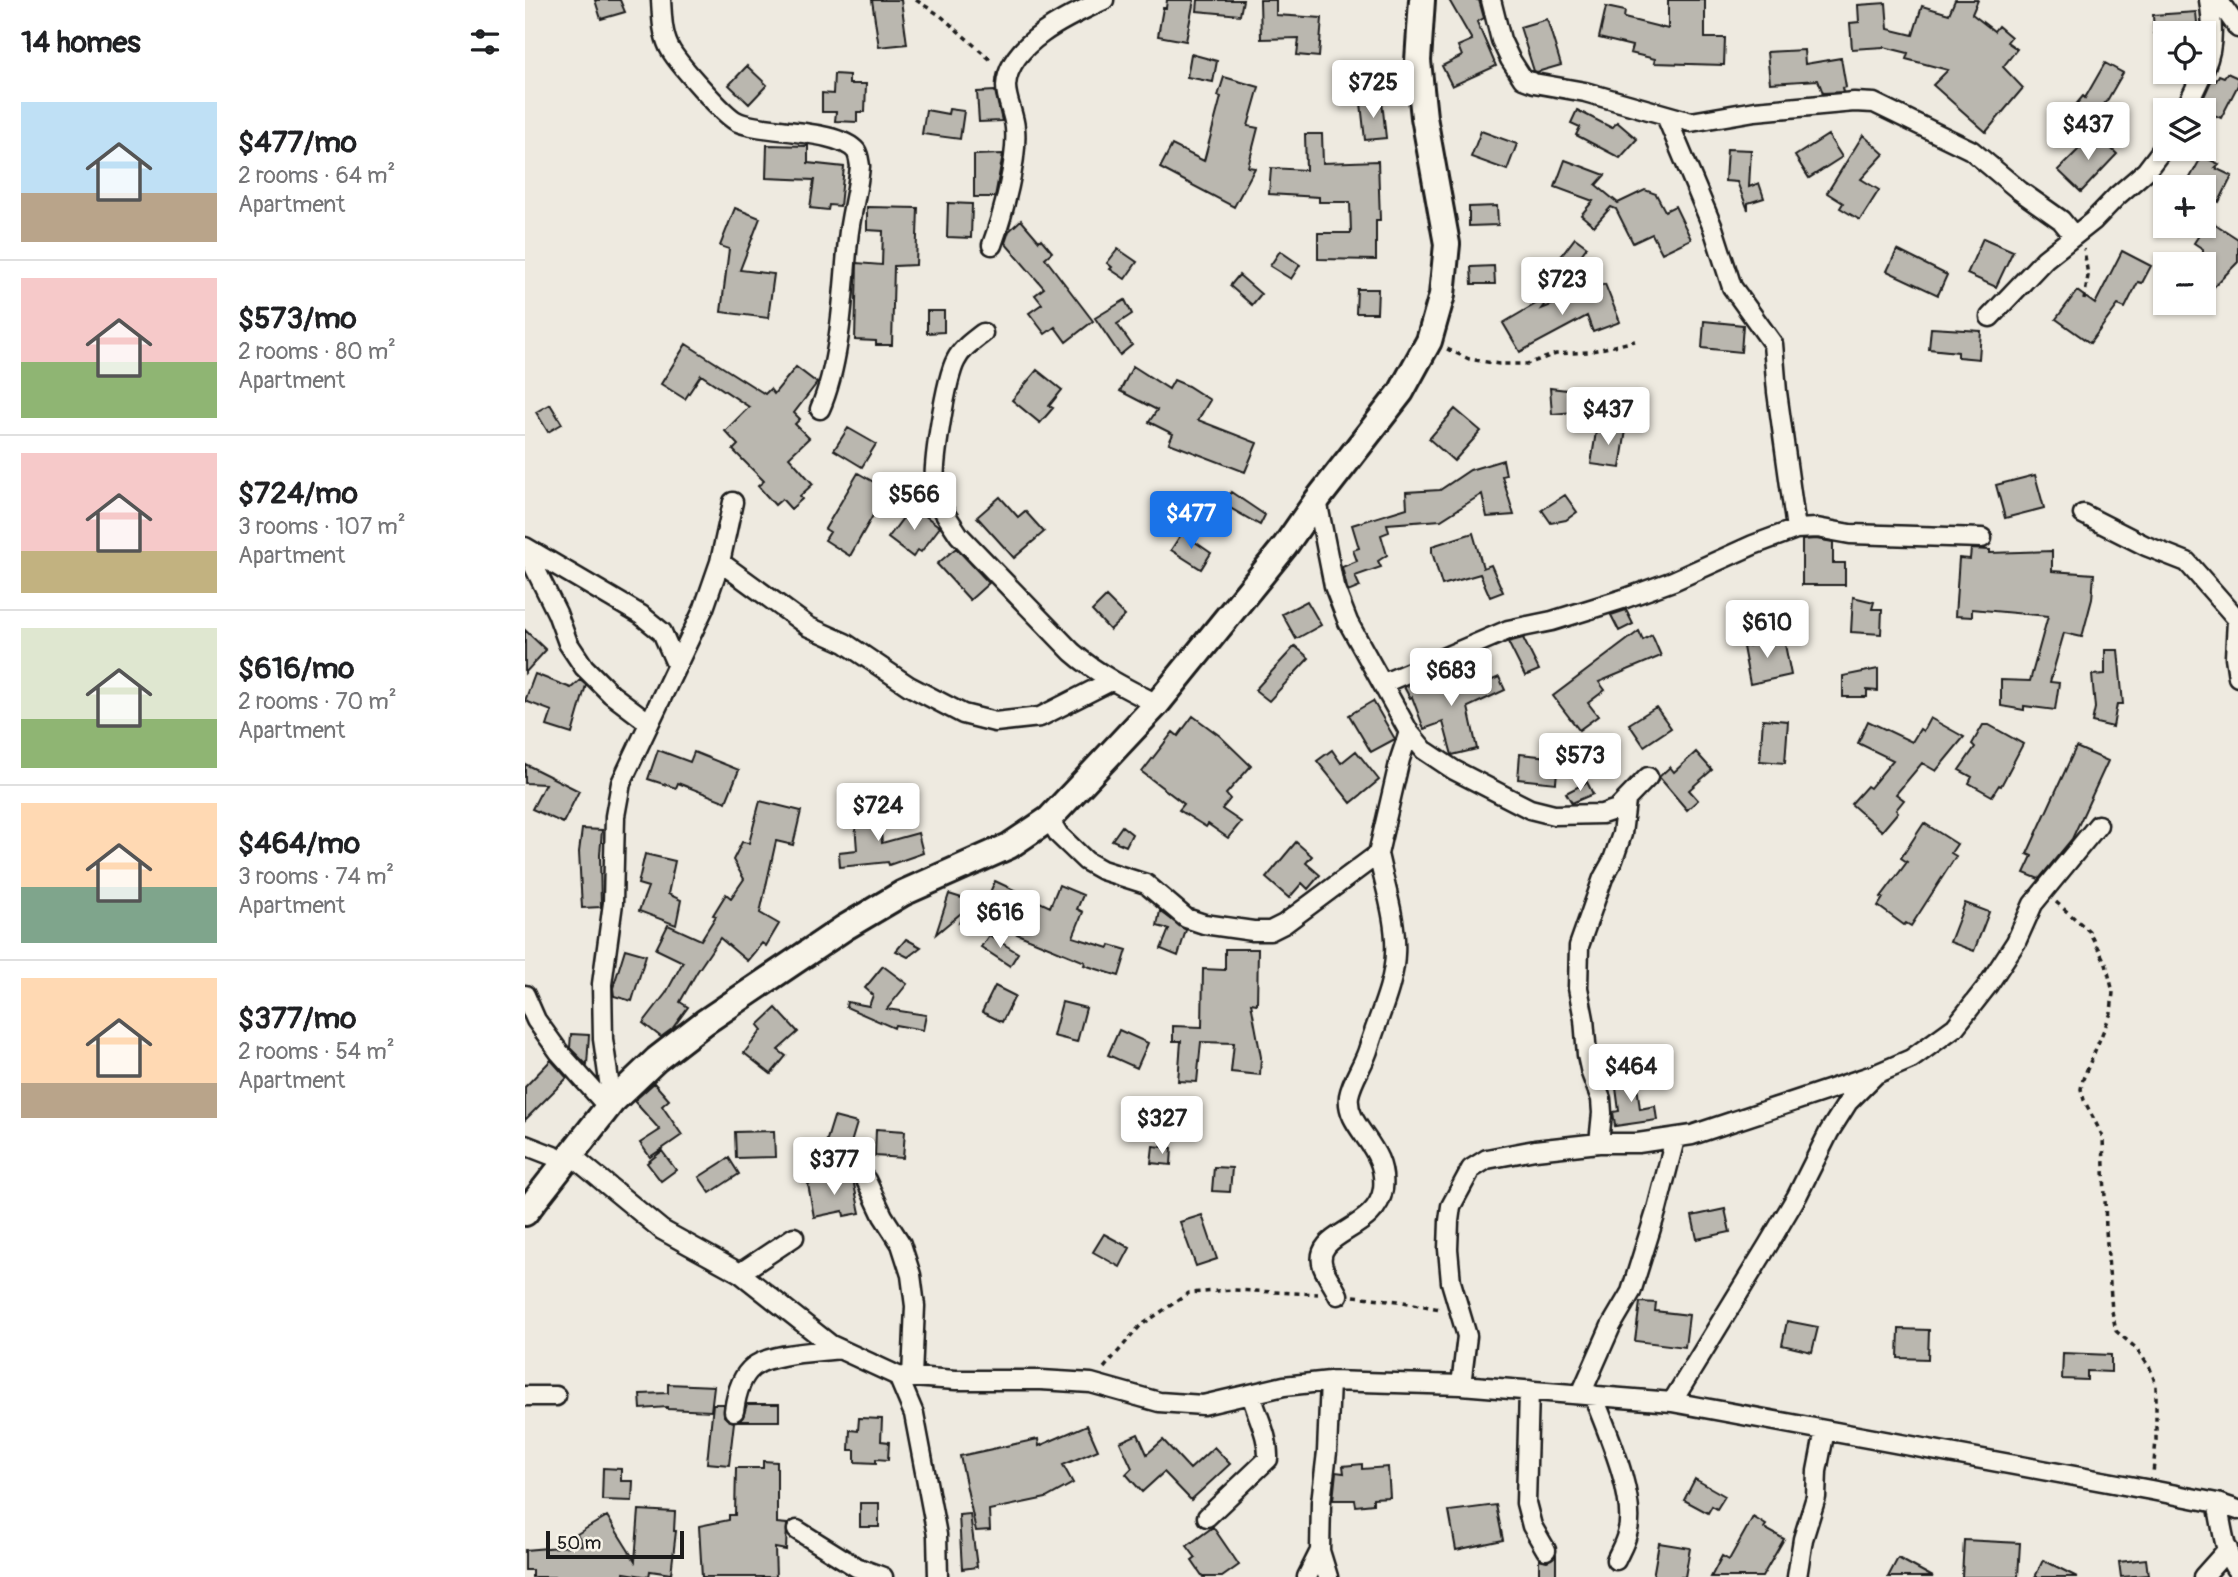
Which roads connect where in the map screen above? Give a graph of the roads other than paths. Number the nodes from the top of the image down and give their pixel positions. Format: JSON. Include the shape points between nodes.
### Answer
{"nodes":[{"id":1,"x":661,"y":0,"type":"edge"},
{"id":2,"x":1104,"y":0,"type":"edge"},
{"id":3,"x":1422,"y":0,"type":"edge"},
{"id":4,"x":1491,"y":0,"type":"edge"},
{"id":5,"x":2209,"y":0,"type":"edge"},
{"id":6,"x":2218,"y":0,"type":"edge"},
{"id":7,"x":2238,"y":28,"type":"edge"},
{"id":8,"x":2191,"y":98,"type":"edge"},
{"id":9,"x":1666,"y":116,"type":"junction"},
{"id":10,"x":2154,"y":161,"type":"edge"},
{"id":11,"x":2076,"y":235,"type":"junction"},
{"id":12,"x":992,"y":245,"type":"dead end"},
{"id":13,"x":1990,"y":317,"type":"dead end"},
{"id":14,"x":983,"y":333,"type":"dead end"},
{"id":15,"x":820,"y":409,"type":"dead end"},
{"id":16,"x":1317,"y":500,"type":"junction"},
{"id":17,"x":733,"y":502,"type":"dead end"},
{"id":18,"x":2083,"y":514,"type":"dead end"},
{"id":19,"x":1796,"y":529,"type":"junction"},
{"id":20,"x":1982,"y":538,"type":"dead end"},
{"id":21,"x":525,"y":548,"type":"edge"},
{"id":22,"x":720,"y":562,"type":"junction"},
{"id":23,"x":2238,"y":620,"type":"edge"},
{"id":24,"x":676,"y":664,"type":"junction"},
{"id":25,"x":2238,"y":677,"type":"edge"},
{"id":26,"x":1111,"y":681,"type":"junction"},
{"id":27,"x":1384,"y":683,"type":"junction"},
{"id":28,"x":1157,"y":704,"type":"junction"},
{"id":29,"x":648,"y":722,"type":"junction"},
{"id":30,"x":1409,"y":732,"type":"junction"},
{"id":31,"x":1648,"y":777,"type":"dead end"},
{"id":32,"x":1626,"y":801,"type":"junction"},
{"id":33,"x":1049,"y":819,"type":"junction"},
{"id":34,"x":2098,"y":825,"type":"dead end"},
{"id":35,"x":1378,"y":854,"type":"junction"},
{"id":36,"x":525,"y":995,"type":"edge"},
{"id":37,"x":1876,"y":1074,"type":"junction"},
{"id":38,"x":610,"y":1104,"type":"junction"},
{"id":39,"x":1675,"y":1139,"type":"junction"},
{"id":40,"x":1599,"y":1143,"type":"junction"},
{"id":41,"x":525,"y":1146,"type":"edge"},
{"id":42,"x":569,"y":1158,"type":"junction"},
{"id":43,"x":866,"y":1180,"type":"dead end"},
{"id":44,"x":525,"y":1213,"type":"edge"},
{"id":45,"x":795,"y":1237,"type":"dead end"},
{"id":46,"x":740,"y":1273,"type":"junction"},
{"id":47,"x":1338,"y":1295,"type":"road end"},
{"id":48,"x":840,"y":1349,"type":"junction"},
{"id":49,"x":905,"y":1377,"type":"junction"},
{"id":50,"x":1330,"y":1381,"type":"junction"},
{"id":51,"x":1461,"y":1385,"type":"junction"},
{"id":52,"x":1529,"y":1390,"type":"junction"},
{"id":53,"x":1251,"y":1394,"type":"junction"},
{"id":54,"x":1587,"y":1395,"type":"junction"},
{"id":55,"x":525,"y":1396,"type":"edge"},
{"id":56,"x":556,"y":1396,"type":"dead end"},
{"id":57,"x":1672,"y":1402,"type":"junction"},
{"id":58,"x":734,"y":1411,"type":"dead end"},
{"id":59,"x":1825,"y":1430,"type":"junction"},
{"id":60,"x":2217,"y":1503,"type":"junction"},
{"id":61,"x":2238,"y":1510,"type":"edge"},
{"id":62,"x":1206,"y":1517,"type":"dead end"},
{"id":63,"x":797,"y":1530,"type":"dead end"},
{"id":64,"x":2228,"y":1549,"type":"junction"},
{"id":65,"x":1320,"y":1550,"type":"junction"},
{"id":66,"x":1546,"y":1550,"type":"dead end"},
{"id":67,"x":1616,"y":1560,"type":"dead end"},
{"id":68,"x":2238,"y":1572,"type":"edge"},
{"id":69,"x":883,"y":1577,"type":"edge"},
{"id":70,"x":938,"y":1577,"type":"edge"},
{"id":71,"x":1307,"y":1577,"type":"edge"},
{"id":72,"x":1328,"y":1577,"type":"edge"},
{"id":73,"x":1797,"y":1577,"type":"edge"},
{"id":74,"x":2203,"y":1577,"type":"edge"}],
"edges":[{"from":1,"to":15,"type":"street","via":[[669,48],[735,121],[818,136],[846,144],[859,156],[843,305],[830,386]]},
{"from":2,"to":12,"type":"street","via":[[1038,36],[1007,76],[1015,144]]},
{"from":3,"to":16,"type":"street","via":[[1418,61],[1447,244],[1443,295],[1429,341],[1401,392]]},
{"from":4,"to":9,"type":"street","via":[[1501,40],[1523,79]]},
{"from":5,"to":8,"type":"street","via":[[2210,56]]},
{"from":6,"to":7,"type":"street"},
{"from":9,"to":11,"type":"street","via":[[1691,122],[1755,111],[1874,103],[1971,150]]},
{"from":9,"to":19,"type":"street","via":[[1704,203],[1732,287],[1773,344]]},
{"from":10,"to":11,"type":"street"},
{"from":11,"to":13,"type":"street"},
{"from":14,"to":26,"type":"street","via":[[955,360],[938,443],[935,489],[959,535],[1072,652]]},
{"from":16,"to":27,"type":"street","via":[[1333,586]]},
{"from":16,"to":28,"type":"street"},
{"from":17,"to":22,"type":"street"},
{"from":18,"to":23,"type":"street","via":[[2187,562]]},
{"from":19,"to":20,"type":"street"},
{"from":19,"to":27,"type":"street","via":[[1623,599],[1508,630]]},
{"from":21,"to":24,"type":"street","via":[[641,615],[662,632]]},
{"from":21,"to":29,"type":"street","via":[[568,643],[584,667]]},
{"from":22,"to":24,"type":"street","via":[[704,608]]},
{"from":22,"to":26,"type":"street","via":[[809,627],[845,643],[909,686],[963,714],[995,722],[1040,717]]},
{"from":23,"to":25,"type":"street"},
{"from":24,"to":29,"type":"street"},
{"from":26,"to":28,"type":"street"},
{"from":27,"to":30,"type":"street"},
{"from":28,"to":33,"type":"street"},
{"from":29,"to":38,"type":"street","via":[[621,783],[615,816],[613,902],[602,984]]},
{"from":30,"to":32,"type":"street","via":[[1424,750],[1454,770],[1530,809],[1555,815],[1602,814]]},
{"from":30,"to":35,"type":"street"},
{"from":31,"to":32,"type":"street"},
{"from":32,"to":40,"type":"street","via":[[1622,834],[1579,946],[1578,988],[1587,1055],[1601,1099]]},
{"from":33,"to":35,"type":"street","via":[[1086,861],[1146,884],[1186,918],[1252,931],[1270,931],[1284,924]]},
{"from":33,"to":38,"type":"street","via":[[1009,846],[903,893],[844,928],[705,1022]]},
{"from":34,"to":37,"type":"street","via":[[2033,904],[2009,953],[1955,1027],[1911,1059]]},
{"from":35,"to":47,"type":"street","via":[[1395,954],[1349,1106],[1381,1160],[1383,1189],[1369,1215],[1325,1244],[1322,1265]]},
{"from":36,"to":38,"type":"street","via":[[559,1052]]},
{"from":37,"to":39,"type":"street"},
{"from":37,"to":57,"type":"street","via":[[1835,1122],[1768,1245]]},
{"from":38,"to":42,"type":"street"},
{"from":39,"to":40,"type":"street"},
{"from":39,"to":54,"type":"street","via":[[1632,1292],[1611,1326]]},
{"from":40,"to":51,"type":"street","via":[[1487,1158],[1471,1169],[1451,1206],[1449,1222],[1451,1282],[1467,1336]]},
{"from":41,"to":42,"type":"street"},
{"from":42,"to":44,"type":"street"},
{"from":42,"to":46,"type":"street","via":[[662,1230]]},
{"from":43,"to":49,"type":"street","via":[[901,1244],[911,1275],[915,1306]]},
{"from":45,"to":46,"type":"street"},
{"from":46,"to":48,"type":"street"},
{"from":48,"to":49,"type":"street"},
{"from":48,"to":58,"type":"street","via":[[775,1358],[754,1366],[736,1394]]},
{"from":49,"to":53,"type":"street","via":[[1091,1383],[1159,1402],[1192,1405]]},
{"from":49,"to":70,"type":"street","via":[[937,1535]]},
{"from":50,"to":51,"type":"street"},
{"from":50,"to":53,"type":"street"},
{"from":50,"to":65,"type":"street"},
{"from":51,"to":52,"type":"street"},
{"from":52,"to":54,"type":"street"},
{"from":52,"to":66,"type":"street","via":[[1526,1503]]},
{"from":53,"to":62,"type":"street","via":[[1265,1431],[1268,1459]]},
{"from":54,"to":57,"type":"street"},
{"from":54,"to":67,"type":"street","via":[[1614,1447],[1629,1511],[1628,1532]]},
{"from":55,"to":56,"type":"street"},
{"from":57,"to":59,"type":"street"},
{"from":59,"to":60,"type":"street"},
{"from":59,"to":73,"type":"street","via":[[1816,1497]]},
{"from":60,"to":61,"type":"street"},
{"from":60,"to":64,"type":"street"},
{"from":63,"to":69,"type":"street","via":[[856,1567]]},
{"from":64,"to":68,"type":"street"},
{"from":64,"to":74,"type":"street"},
{"from":65,"to":71,"type":"street"},
{"from":65,"to":72,"type":"street"}]}
